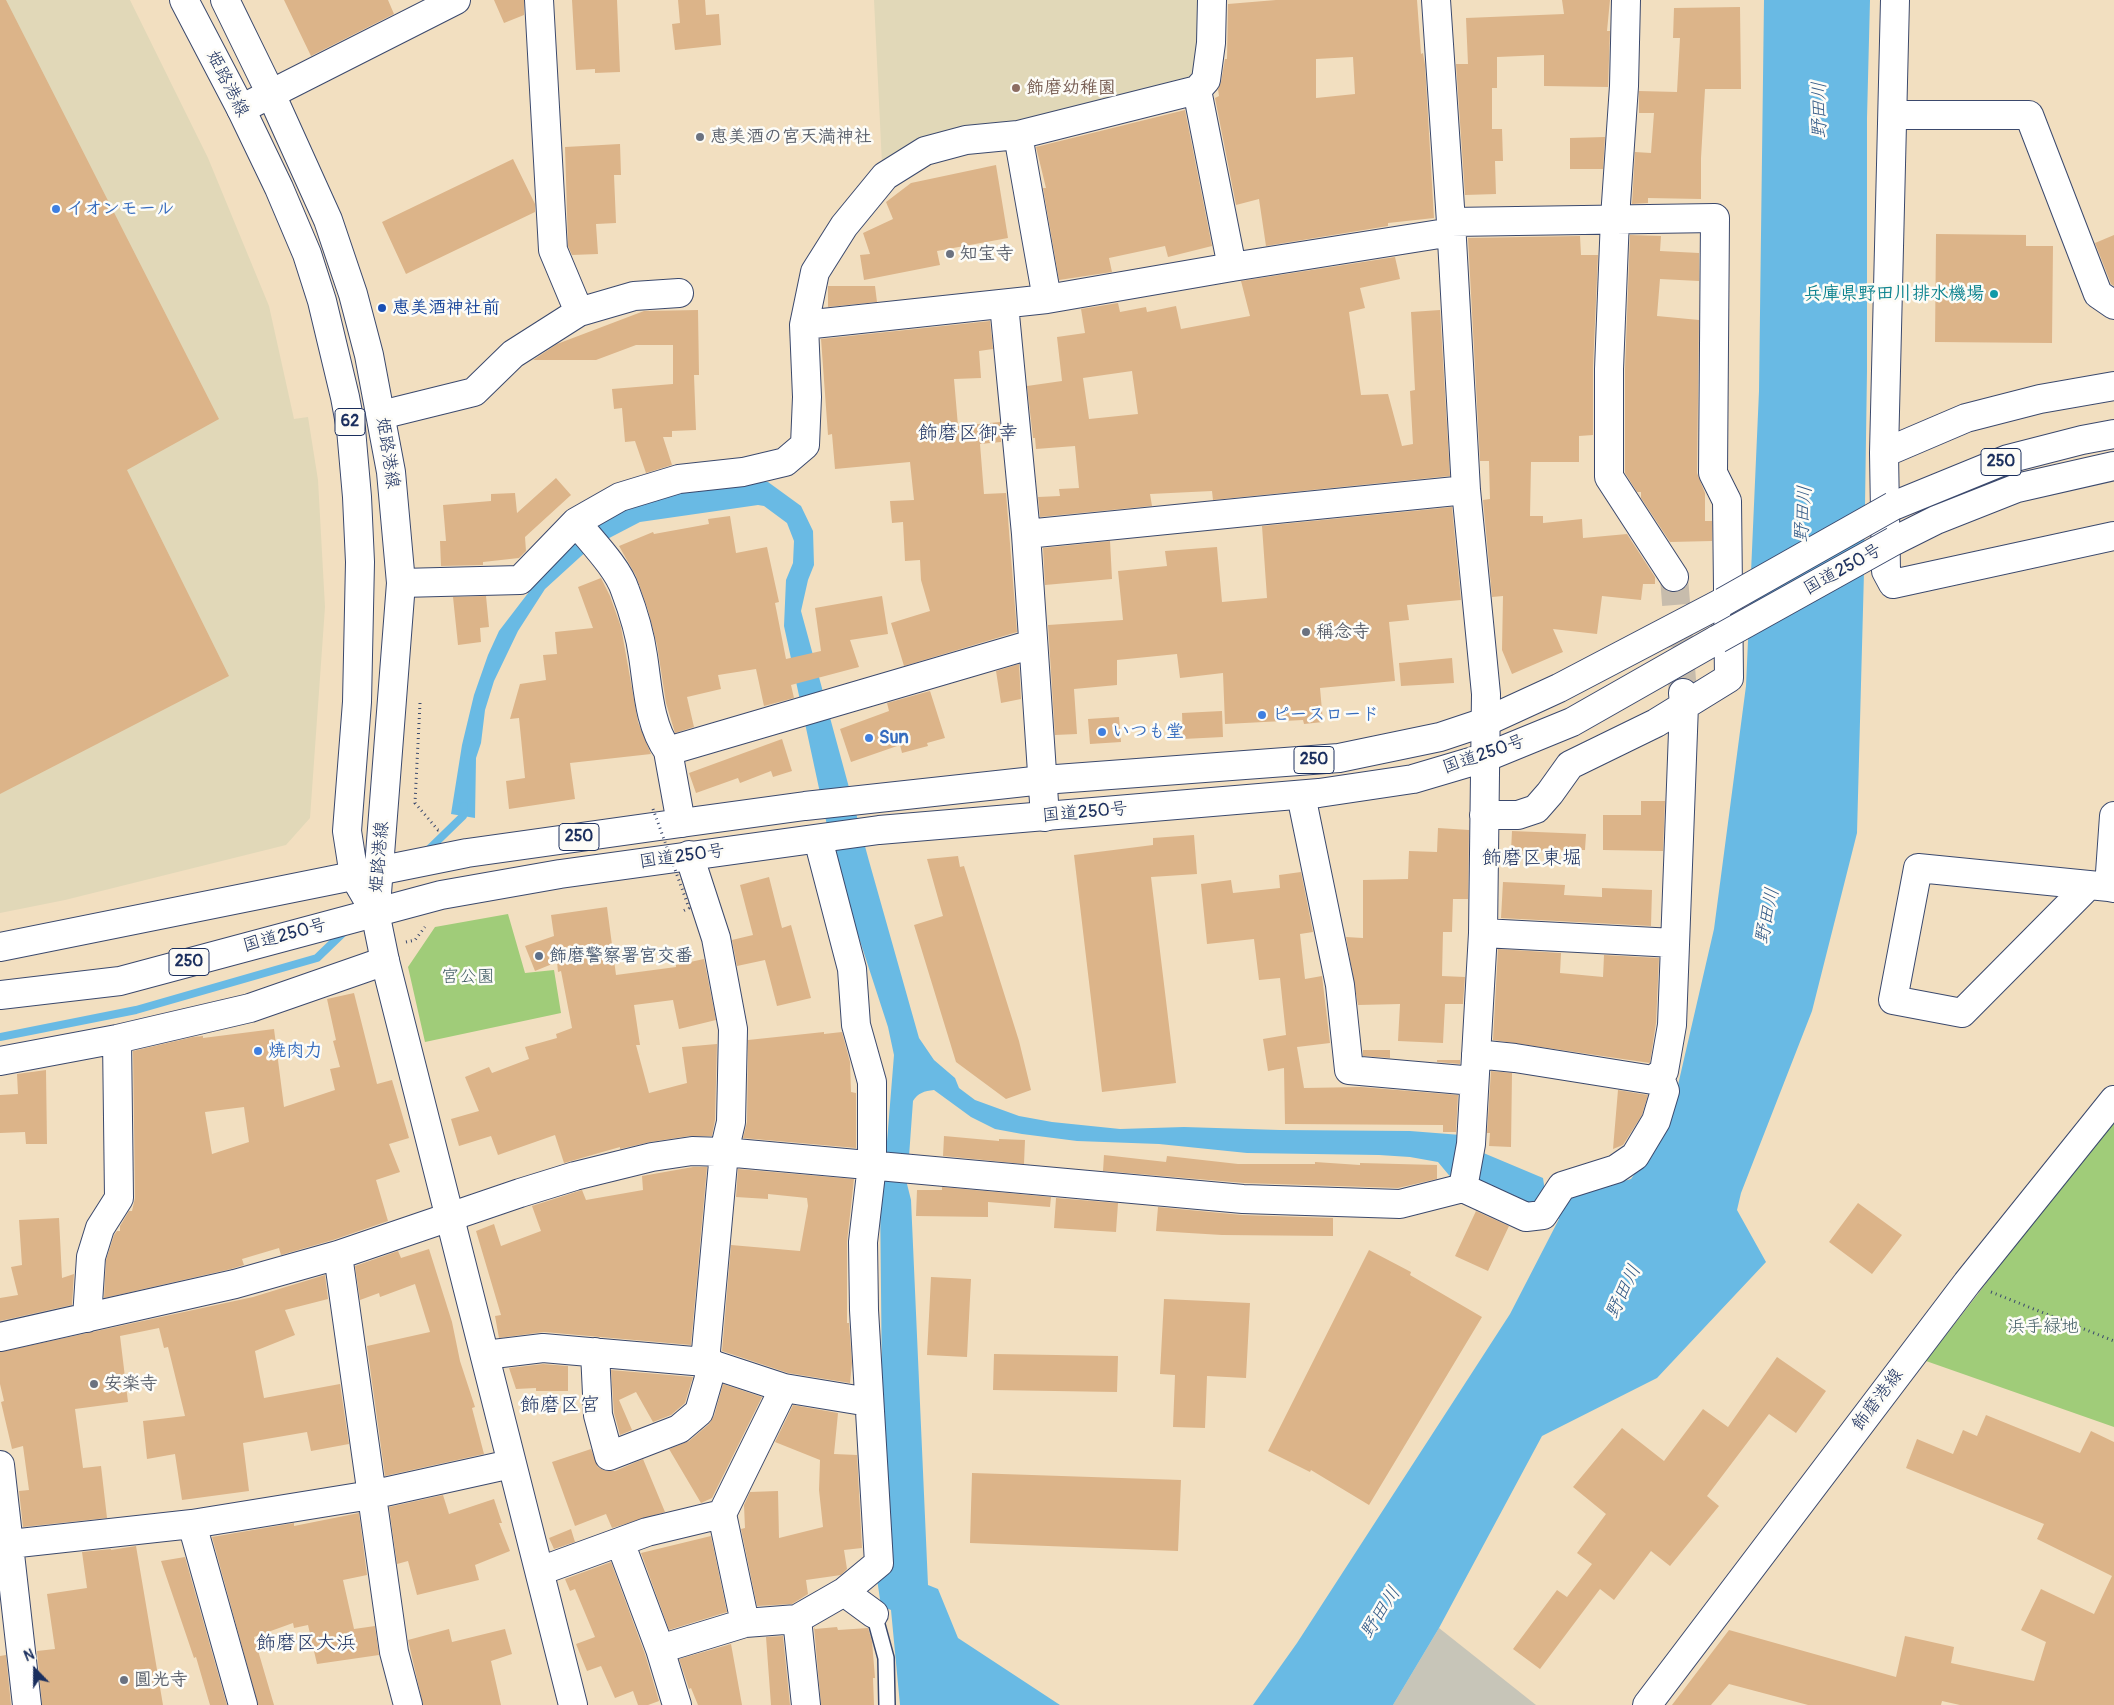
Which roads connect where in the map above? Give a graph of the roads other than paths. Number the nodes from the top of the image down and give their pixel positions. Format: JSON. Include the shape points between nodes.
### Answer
{"nodes":[{"id":1,"x":184,"y":0,"type":"edge"},
{"id":2,"x":225,"y":0,"type":"edge"},
{"id":3,"x":456,"y":0,"type":"edge"},
{"id":4,"x":539,"y":0,"type":"edge"},
{"id":5,"x":1212,"y":0,"type":"edge"},
{"id":6,"x":1436,"y":0,"type":"edge"},
{"id":7,"x":1626,"y":0,"type":"edge"},
{"id":8,"x":1895,"y":0,"type":"edge"},
{"id":9,"x":422,"y":8,"type":"edge"},
{"id":10,"x":1196,"y":90,"type":"junction"},
{"id":11,"x":271,"y":94,"type":"junction"},
{"id":12,"x":241,"y":109,"type":"junction"},
{"id":13,"x":1894,"y":115,"type":"junction"},
{"id":14,"x":1018,"y":135,"type":"junction"},
{"id":15,"x":1615,"y":218,"type":"junction"},
{"id":16,"x":1452,"y":227,"type":"junction"},
{"id":17,"x":1232,"y":267,"type":"junction"},
{"id":18,"x":679,"y":293,"type":"dead end"},
{"id":19,"x":1047,"y":299,"type":"junction"},
{"id":20,"x":1004,"y":304,"type":"junction"},
{"id":21,"x":2114,"y":305,"type":"edge"},
{"id":22,"x":579,"y":312,"type":"junction"},
{"id":23,"x":804,"y":325,"type":"junction"},
{"id":24,"x":2114,"y":386,"type":"edge"},
{"id":25,"x":381,"y":415,"type":"junction"},
{"id":26,"x":2114,"y":434,"type":"edge"},
{"id":27,"x":1884,"y":453,"type":"junction"},
{"id":28,"x":2114,"y":466,"type":"edge"},
{"id":29,"x":1466,"y":490,"type":"junction"},
{"id":30,"x":576,"y":522,"type":"junction"},
{"id":31,"x":1026,"y":534,"type":"junction"},
{"id":32,"x":2114,"y":536,"type":"edge"},
{"id":33,"x":1674,"y":578,"type":"tunnel mouth"},
{"id":34,"x":401,"y":582,"type":"junction"},
{"id":35,"x":1032,"y":644,"type":"junction"},
{"id":36,"x":1683,"y":699,"type":"junction"},
{"id":37,"x":1486,"y":722,"type":"junction"},
{"id":38,"x":668,"y":751,"type":"junction"},
{"id":39,"x":1484,"y":758,"type":"junction"},
{"id":40,"x":1043,"y":780,"type":"junction"},
{"id":41,"x":1301,"y":794,"type":"junction"},
{"id":42,"x":1484,"y":815,"type":"junction"},
{"id":43,"x":1045,"y":816,"type":"junction"},
{"id":44,"x":2114,"y":816,"type":"edge"},
{"id":45,"x":681,"y":823,"type":"junction"},
{"id":46,"x":818,"y":839,"type":"junction"},
{"id":47,"x":689,"y":855,"type":"junction"},
{"id":48,"x":367,"y":874,"type":"junction"},
{"id":49,"x":2104,"y":887,"type":"edge"},
{"id":50,"x":375,"y":912,"type":"junction"},
{"id":51,"x":1483,"y":933,"type":"junction"},
{"id":52,"x":1674,"y":943,"type":"junction"},
{"id":53,"x":0,"y":946,"type":"edge"},
{"id":54,"x":385,"y":962,"type":"junction"},
{"id":55,"x":0,"y":996,"type":"edge"},
{"id":56,"x":117,"y":1039,"type":"junction"},
{"id":57,"x":1476,"y":1054,"type":"junction"},
{"id":58,"x":0,"y":1061,"type":"edge"},
{"id":59,"x":1659,"y":1075,"type":"junction"},
{"id":60,"x":1474,"y":1081,"type":"junction"},
{"id":61,"x":2114,"y":1100,"type":"edge"},
{"id":62,"x":724,"y":1152,"type":"junction"},
{"id":63,"x":872,"y":1165,"type":"junction"},
{"id":64,"x":1463,"y":1188,"type":"junction"},
{"id":65,"x":451,"y":1217,"type":"junction"},
{"id":66,"x":338,"y":1255,"type":"junction"},
{"id":67,"x":87,"y":1318,"type":"junction"},
{"id":68,"x":0,"y":1337,"type":"edge"},
{"id":69,"x":595,"y":1352,"type":"junction"},
{"id":70,"x":485,"y":1355,"type":"junction"},
{"id":71,"x":709,"y":1363,"type":"junction"},
{"id":72,"x":784,"y":1388,"type":"junction"},
{"id":73,"x":869,"y":1402,"type":"junction"},
{"id":74,"x":511,"y":1464,"type":"junction"},
{"id":75,"x":0,"y":1465,"type":"edge"},
{"id":76,"x":371,"y":1495,"type":"junction"},
{"id":77,"x":722,"y":1514,"type":"junction"},
{"id":78,"x":192,"y":1524,"type":"junction"},
{"id":79,"x":620,"y":1542,"type":"junction"},
{"id":80,"x":5,"y":1545,"type":"edge"},
{"id":81,"x":540,"y":1571,"type":"junction"},
{"id":82,"x":844,"y":1592,"type":"junction"},
{"id":83,"x":874,"y":1614,"type":"joint"},
{"id":84,"x":797,"y":1619,"type":"junction"},
{"id":85,"x":745,"y":1623,"type":"junction"},
{"id":86,"x":660,"y":1649,"type":"junction"},
{"id":87,"x":27,"y":1705,"type":"edge"},
{"id":88,"x":243,"y":1705,"type":"edge"},
{"id":89,"x":408,"y":1705,"type":"edge"},
{"id":90,"x":573,"y":1705,"type":"edge"},
{"id":91,"x":677,"y":1705,"type":"edge"},
{"id":92,"x":806,"y":1705,"type":"edge"},
{"id":93,"x":887,"y":1705,"type":"edge"},
{"id":94,"x":1647,"y":1705,"type":"edge"}],
"edges":[{"from":1,"to":12,"type":"main road","name":"姫路港線","number":"62"},
{"from":2,"to":11,"type":"main road","name":"姫路港線","number":"62"},
{"from":3,"to":9,"type":"main road"},
{"from":4,"to":22,"type":"main road","via":[[553,250]]},
{"from":5,"to":10,"type":"main road","via":[[1206,80]]},
{"from":6,"to":16,"type":"main road"},
{"from":7,"to":15,"type":"main road"},
{"from":8,"to":13,"type":"main road"},
{"from":9,"to":11,"type":"main road"},
{"from":10,"to":14,"type":"main road"},
{"from":10,"to":17,"type":"main road"},
{"from":11,"to":12,"type":"main road"},
{"from":11,"to":25,"type":"main road","name":"姫路港線","number":"62","via":[[328,220],[354,294]]},
{"from":12,"to":48,"type":"main road","name":"姫路港線","number":"62","via":[[307,254],[346,397],[358,497],[360,562],[357,702],[347,831]]},
{"from":13,"to":21,"type":"main road","via":[[2029,116],[2098,294]]},
{"from":13,"to":27,"type":"main road"},
{"from":14,"to":19,"type":"main road"},
{"from":14,"to":23,"type":"main road","via":[[966,140],[925,151],[885,176],[844,226],[815,272]]},
{"from":15,"to":16,"type":"main road"},
{"from":15,"to":33,"type":"main road","via":[[1609,369],[1609,477]]},
{"from":15,"to":36,"type":"main road","via":[[1715,218],[1712,473],[1727,501],[1729,678]]},
{"from":16,"to":17,"type":"main road"},
{"from":16,"to":29,"type":"main road"},
{"from":17,"to":19,"type":"main road"},
{"from":18,"to":22,"type":"main road","via":[[634,296]]},
{"from":19,"to":20,"type":"main road"},
{"from":20,"to":23,"type":"main road"},
{"from":20,"to":31,"type":"main road"},
{"from":22,"to":25,"type":"main road","via":[[513,354],[474,392]]},
{"from":23,"to":30,"type":"main road","via":[[805,445],[785,462],[743,472],[679,479],[620,497]]},
{"from":24,"to":27,"type":"main road","via":[[2040,399],[1966,418]]},
{"from":25,"to":34,"type":"main road","name":"姫路港線","number":"62","via":[[391,472]]},
{"from":26,"to":37,"type":"main road","name":"国道250号","number":"250","bridge":true,"via":[[2008,460],[1893,506],[1723,602],[1559,688]]},
{"from":27,"to":32,"type":"main road","via":[[1886,571],[1892,584]]},
{"from":28,"to":39,"type":"main road","name":"国道250号","number":"250","bridge":true,"via":[[2017,488],[1936,520],[1572,722]]},
{"from":29,"to":31,"type":"main road"},
{"from":29,"to":37,"type":"main road"},
{"from":30,"to":34,"type":"main road","via":[[520,580]]},
{"from":30,"to":38,"type":"main road","via":[[625,588],[660,740]]},
{"from":31,"to":35,"type":"main road"},
{"from":34,"to":48,"type":"main road","name":"姫路港線","number":"62"},
{"from":35,"to":38,"type":"main road"},
{"from":35,"to":40,"type":"main road"},
{"from":36,"to":42,"type":"main road","via":[[1656,723],[1570,765],[1536,809],[1518,815]]},
{"from":36,"to":52,"type":"main road"},
{"from":37,"to":39,"type":"main road"},
{"from":37,"to":40,"type":"main road","name":"国道250号","number":"250","via":[[1440,737],[1339,758]]},
{"from":38,"to":45,"type":"main road"},
{"from":39,"to":41,"type":"main road","name":"国道250号","number":"250","via":[[1413,779]]},
{"from":39,"to":42,"type":"main road"},
{"from":40,"to":43,"type":"main road"},
{"from":40,"to":45,"type":"main road","name":"国道250号","number":"250"},
{"from":41,"to":43,"type":"main road","name":"国道250号","number":"250"},
{"from":41,"to":60,"type":"main road","via":[[1340,985],[1349,1070]]},
{"from":42,"to":51,"type":"main road"},
{"from":43,"to":46,"type":"main road","name":"国道250号","number":"250","via":[[879,830]]},
{"from":44,"to":49,"type":"main road"},
{"from":45,"to":48,"type":"main road","name":"国道250号","number":"250","via":[[467,853]]},
{"from":46,"to":47,"type":"main road","name":"国道250号","number":"250"},
{"from":46,"to":63,"type":"main road","via":[[852,968],[856,1025],[872,1082]]},
{"from":47,"to":50,"type":"main road","name":"国道250号","number":"250","via":[[441,895]]},
{"from":47,"to":62,"type":"main road","via":[[716,938],[733,1029],[731,1122]]},
{"from":48,"to":50,"type":"main road","name":"姫路港線","number":"62"},
{"from":48,"to":53,"type":"main road","name":"国道250号","number":"250"},
{"from":49,"to":49,"type":"main road","via":[[1918,868],[1893,1000],[1962,1013]]},
{"from":50,"to":54,"type":"main road","name":"姫路港線"},
{"from":50,"to":55,"type":"main road","name":"国道250号","number":"250","via":[[120,981]]},
{"from":51,"to":52,"type":"main road"},
{"from":51,"to":57,"type":"main road"},
{"from":52,"to":59,"type":"main road","via":[[1672,1025],[1664,1070]]},
{"from":54,"to":56,"type":"main road","via":[[250,1008]]},
{"from":54,"to":65,"type":"main road","name":"姫路港線"},
{"from":56,"to":58,"type":"main road"},
{"from":56,"to":67,"type":"main road","via":[[119,1198],[100,1228],[91,1257]]},
{"from":57,"to":59,"type":"main road","via":[[1654,1080]]},
{"from":57,"to":60,"type":"main road"},
{"from":59,"to":64,"type":"main road","via":[[1666,1091],[1656,1121],[1636,1156],[1616,1169],[1562,1186],[1543,1215],[1526,1217]]},
{"from":60,"to":64,"type":"main road","via":[[1471,1144]]},
{"from":61,"to":94,"type":"main road","name":"飾磨港線","via":[[1967,1283]]},
{"from":62,"to":63,"type":"main road"},
{"from":62,"to":65,"type":"main road","via":[[692,1151],[652,1157],[539,1187]]},
{"from":62,"to":71,"type":"main road"},
{"from":63,"to":64,"type":"main road","via":[[1243,1199],[1400,1204]]},
{"from":63,"to":73,"type":"main road","via":[[863,1242]]},
{"from":65,"to":66,"type":"main road"},
{"from":65,"to":70,"type":"main road","name":"姫路港線"},
{"from":66,"to":67,"type":"main road","via":[[235,1284]]},
{"from":66,"to":76,"type":"main road"},
{"from":67,"to":68,"type":"main road"},
{"from":69,"to":70,"type":"main road","via":[[544,1348]]},
{"from":69,"to":71,"type":"main road"},
{"from":69,"to":71,"type":"main road","via":[[598,1415],[609,1456],[679,1429],[699,1412]]},
{"from":70,"to":74,"type":"main road","name":"姫路港線"},
{"from":71,"to":72,"type":"main road"},
{"from":72,"to":73,"type":"main road"},
{"from":72,"to":77,"type":"main road"},
{"from":73,"to":82,"type":"main road","via":[[879,1563]]},
{"from":74,"to":76,"type":"main road"},
{"from":74,"to":81,"type":"main road","name":"姫路港線"},
{"from":75,"to":80,"type":"main road"},
{"from":76,"to":78,"type":"main road"},
{"from":76,"to":89,"type":"main road","via":[[394,1652]]},
{"from":77,"to":79,"type":"main road"},
{"from":77,"to":85,"type":"main road"},
{"from":78,"to":80,"type":"main road"},
{"from":78,"to":88,"type":"main road"},
{"from":79,"to":81,"type":"main road"},
{"from":79,"to":86,"type":"main road"},
{"from":80,"to":87,"type":"main road"},
{"from":81,"to":90,"type":"main road","name":"姫路港線"},
{"from":82,"to":83,"type":"main road"},
{"from":82,"to":84,"type":"main road"},
{"from":83,"to":93,"type":"lane","via":[[886,1658]]},
{"from":84,"to":85,"type":"main road"},
{"from":84,"to":92,"type":"main road"},
{"from":85,"to":86,"type":"main road"},
{"from":86,"to":91,"type":"main road"}]}
